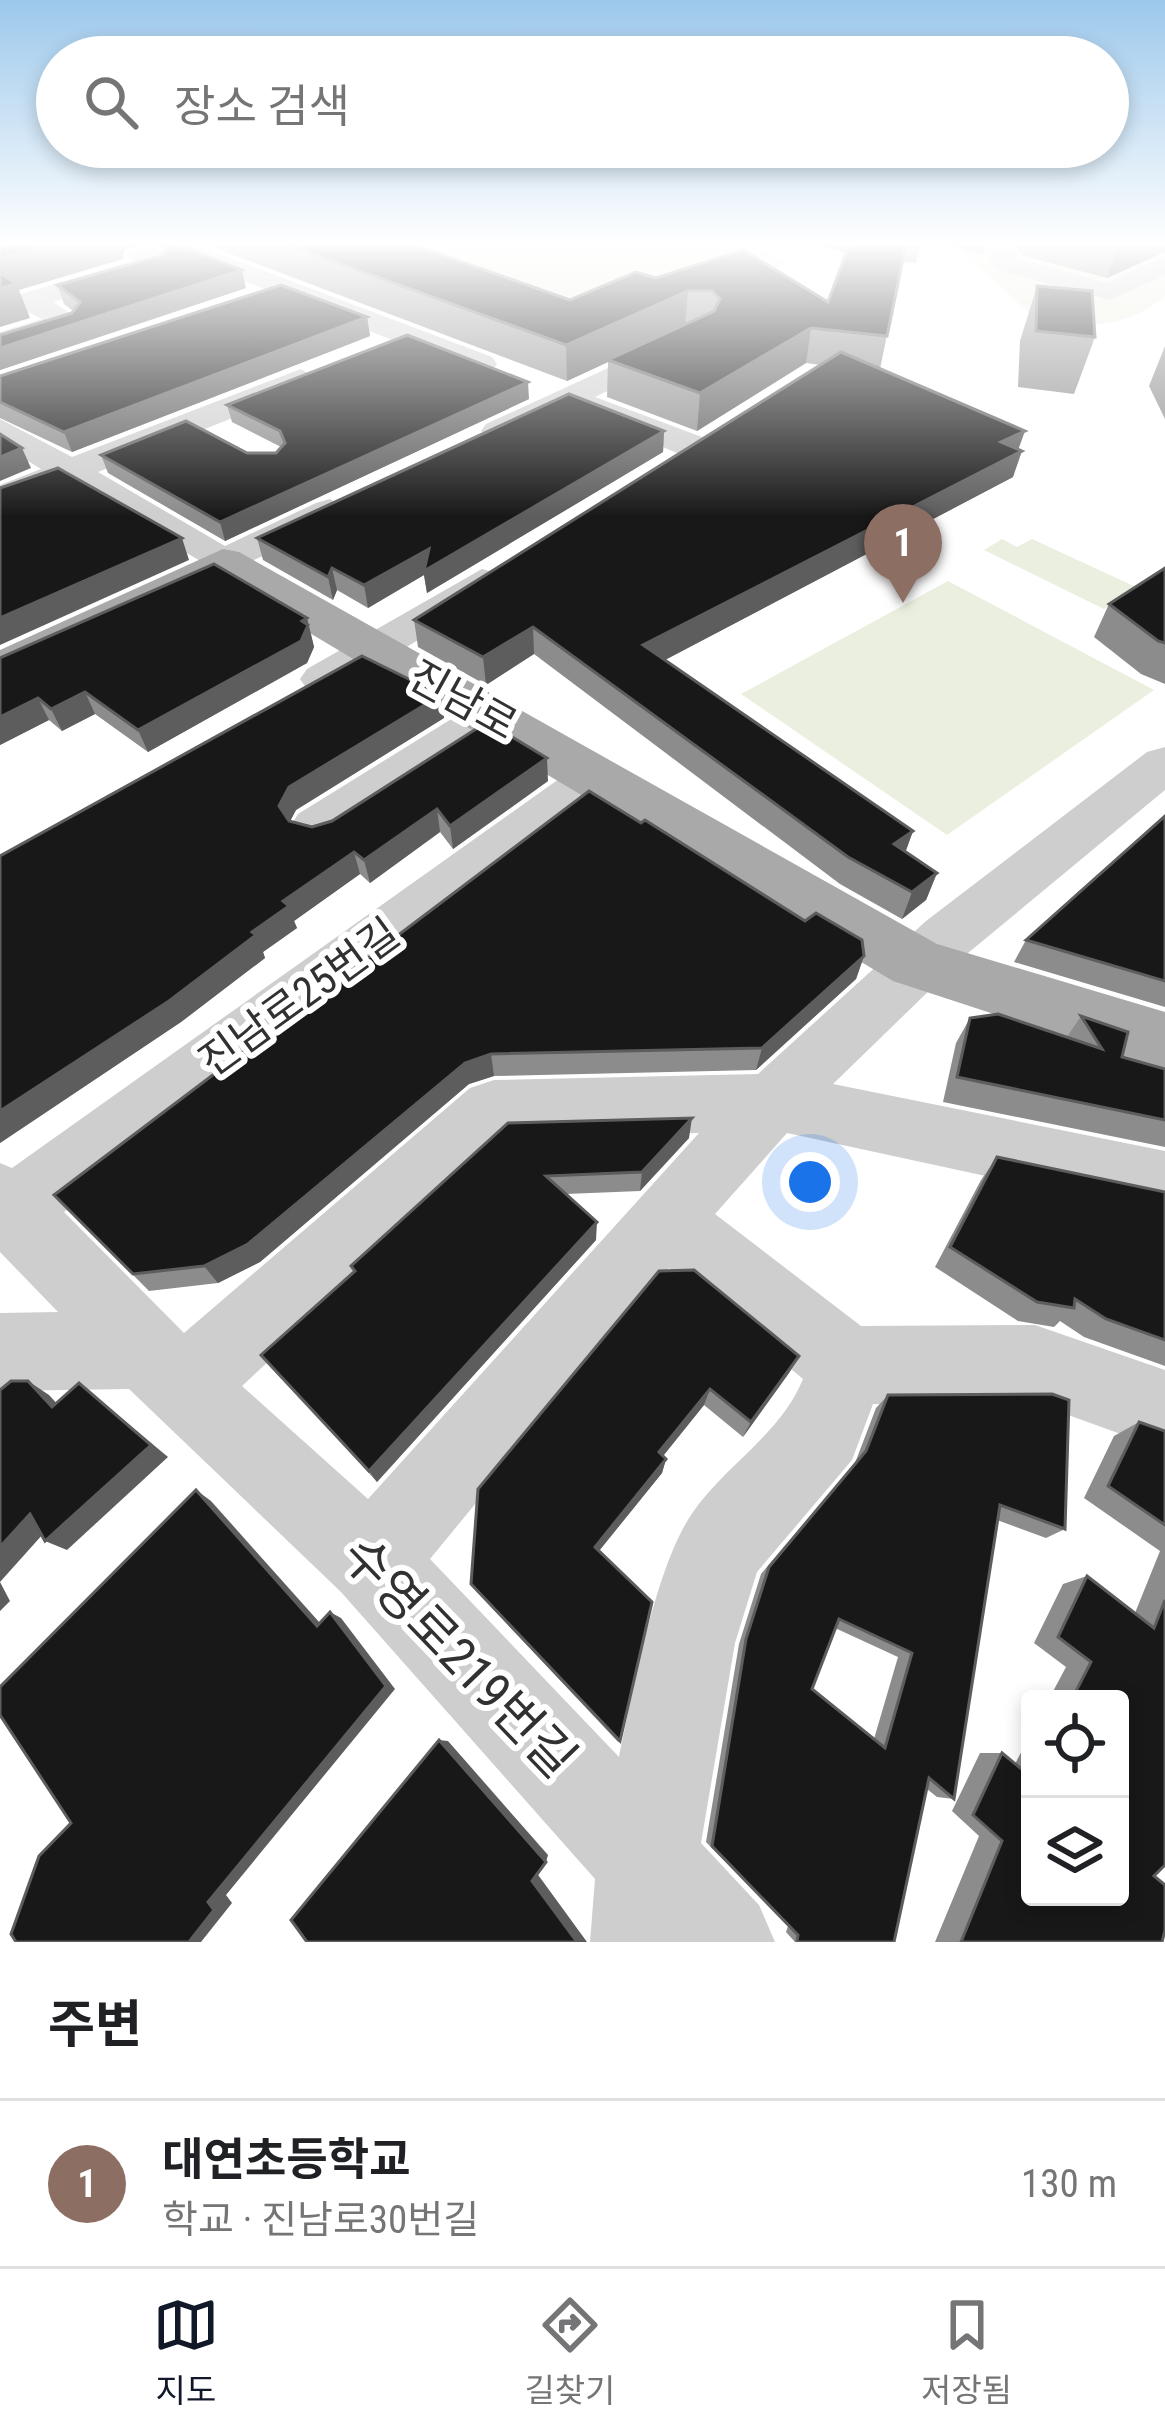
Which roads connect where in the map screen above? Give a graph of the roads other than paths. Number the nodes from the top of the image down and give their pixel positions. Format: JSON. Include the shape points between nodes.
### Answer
{"nodes":[{"id":1,"x":379,"y":336,"type":"edge"},
{"id":2,"x":391,"y":336,"type":"edge"},
{"id":3,"x":698,"y":336,"type":"edge"},
{"id":4,"x":386,"y":339,"type":"junction"},
{"id":5,"x":323,"y":370,"type":"edge"},
{"id":6,"x":520,"y":379,"type":"junction"},
{"id":7,"x":468,"y":395,"type":"edge"},
{"id":8,"x":568,"y":398,"type":"junction"},
{"id":9,"x":194,"y":422,"type":"junction"},
{"id":10,"x":737,"y":424,"type":"edge"},
{"id":11,"x":0,"y":429,"type":"edge"},
{"id":12,"x":230,"y":440,"type":"edge"},
{"id":13,"x":697,"y":448,"type":"junction"},
{"id":14,"x":460,"y":449,"type":"edge"},
{"id":15,"x":70,"y":471,"type":"junction"},
{"id":16,"x":657,"y":473,"type":"edge"},
{"id":17,"x":0,"y":498,"type":"edge"},
{"id":18,"x":352,"y":500,"type":"edge"},
{"id":19,"x":515,"y":561,"type":"edge"},
{"id":20,"x":223,"y":562,"type":"junction"},
{"id":21,"x":374,"y":650,"type":"junction"},
{"id":22,"x":0,"y":669,"type":"edge"},
{"id":23,"x":275,"y":706,"type":"edge"},
{"id":24,"x":491,"y":716,"type":"junction"},
{"id":25,"x":1165,"y":764,"type":"edge"},
{"id":26,"x":598,"y":776,"type":"junction"},
{"id":27,"x":317,"y":826,"type":"edge"},
{"id":28,"x":916,"y":963,"type":"junction"},
{"id":29,"x":1165,"y":1041,"type":"edge"},
{"id":30,"x":777,"y":1102,"type":"junction"},
{"id":31,"x":1165,"y":1183,"type":"edge"},
{"id":32,"x":4,"y":1208,"type":"edge"},
{"id":33,"x":666,"y":1220,"type":"junction"},
{"id":34,"x":0,"y":1352,"type":"edge"},
{"id":35,"x":848,"y":1365,"type":"junction"},
{"id":36,"x":163,"y":1368,"type":"junction"},
{"id":37,"x":1165,"y":1409,"type":"edge"},
{"id":38,"x":372,"y":1561,"type":"junction"},
{"id":39,"x":645,"y":1899,"type":"edge"},
{"id":40,"x":722,"y":1942,"type":"edge"}],
"edges":[{"from":1,"to":4,"type":"street"},
{"from":2,"to":4,"type":"street"},
{"from":3,"to":8,"type":"street"},
{"from":4,"to":6,"type":"street"},
{"from":5,"to":9,"type":"street"},
{"from":6,"to":7,"type":"street"},
{"from":6,"to":8,"type":"street"},
{"from":8,"to":13,"type":"street"},
{"from":8,"to":14,"type":"street"},
{"from":9,"to":12,"type":"street"},
{"from":9,"to":15,"type":"street"},
{"from":10,"to":13,"type":"street"},
{"from":11,"to":15,"type":"street"},
{"from":13,"to":16,"type":"street"},
{"from":15,"to":17,"type":"street"},
{"from":15,"to":20,"type":"street"},
{"from":18,"to":20,"type":"street"},
{"from":19,"to":21,"type":"street"},
{"from":20,"to":21,"type":"main road","name":"진남로"},
{"from":20,"to":22,"type":"main road"},
{"from":21,"to":23,"type":"street"},
{"from":21,"to":24,"type":"main road","name":"진남로"},
{"from":24,"to":26,"type":"main road","name":"진남로"},
{"from":24,"to":27,"type":"street"},
{"from":25,"to":28,"type":"street"},
{"from":26,"to":28,"type":"main road","name":"진남로"},
{"from":26,"to":32,"type":"street","name":"진남로25번길"},
{"from":28,"to":29,"type":"main road","name":"진남로"},
{"from":28,"to":30,"type":"street"},
{"from":30,"to":31,"type":"street"},
{"from":30,"to":33,"type":"street"},
{"from":30,"to":36,"type":"street","via":[[494,1109]]},
{"from":32,"to":36,"type":"street","name":"수영로219번길"},
{"from":33,"to":35,"type":"street"},
{"from":33,"to":38,"type":"street"},
{"from":34,"to":36,"type":"street"},
{"from":35,"to":37,"type":"street","via":[[1035,1364]]},
{"from":35,"to":39,"type":"street","via":[[823,1431],[721,1546],[689,1643]]},
{"from":36,"to":38,"type":"street","name":"수영로219번길"},
{"from":38,"to":39,"type":"street","name":"수영로219번길"},
{"from":39,"to":40,"type":"street","name":"수영로219번길"}]}
